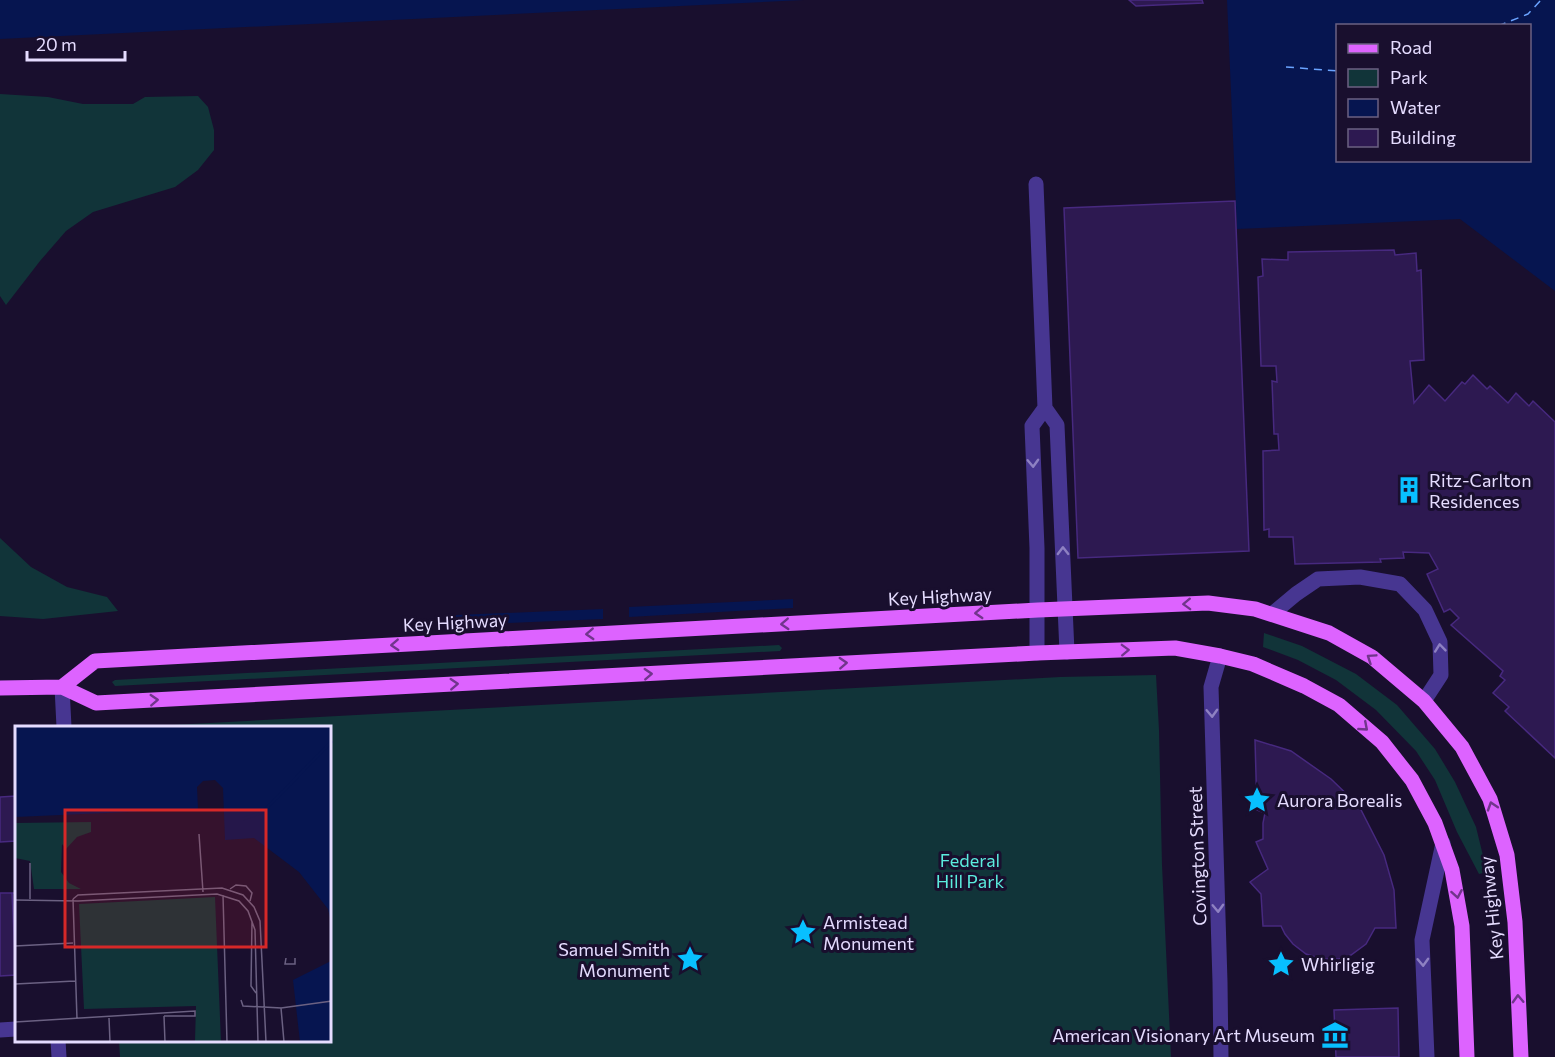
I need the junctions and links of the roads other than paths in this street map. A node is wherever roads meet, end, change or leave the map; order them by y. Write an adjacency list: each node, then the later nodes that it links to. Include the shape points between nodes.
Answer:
1 (1036, 184): 2 (street)
2 (1045, 408): 3 (street, one-way to 2, via 1057,425); 4 (street, one-way to 4, via 1032,426)
3 (1065, 609): 4 (main road, Key Highway); 5 (main road, Key Highway, one-way to 3, via 1208,603); 6 (street)
4 (1038, 610): 7 (street); 9 (main road, Key Highway, one-way to 9, via 95,661)
5 (1272, 614): 11 (main road, Key Highway, one-way to 5, via 1372,657 1329,633); 11 (street, one-way to 5, via 1441,675 1440,642 1425,610 1400,584 1360,577 1318,579)
6 (1067, 652): 7 (main road, Key Highway); 8 (main road, Key Highway, one-way to 8, via 1175,648)
7 (1037, 653): 9 (main road, Key Highway, one-way to 7, via 96,703)
8 (1220, 656): 13 (main road, Key Highway, one-way to 13, via 1253,664 1339,705 1382,742 1412,780); 18 (street, Covington Street, one-way to 18, via 1211,687)
9 (62, 687): 10 (main road, Key Highway); 12 (street)
10 (0, 688)
11 (1424, 701): 21 (main road, Key Highway, one-way to 11, via 1515,922 1507,855 1490,799 1462,747)
12 (64, 726)
13 (1443, 843): 19 (street, one-way to 19, via 1422,940); 20 (main road, Key Highway, one-way to 20, via 1462,926)
14 (15, 1029): 15 (street)
15 (0, 1030)
16 (58, 1042): 17 (street)
17 (59, 1057)
18 (1221, 1057)
19 (1427, 1057)
20 (1467, 1057)
21 (1521, 1057)

